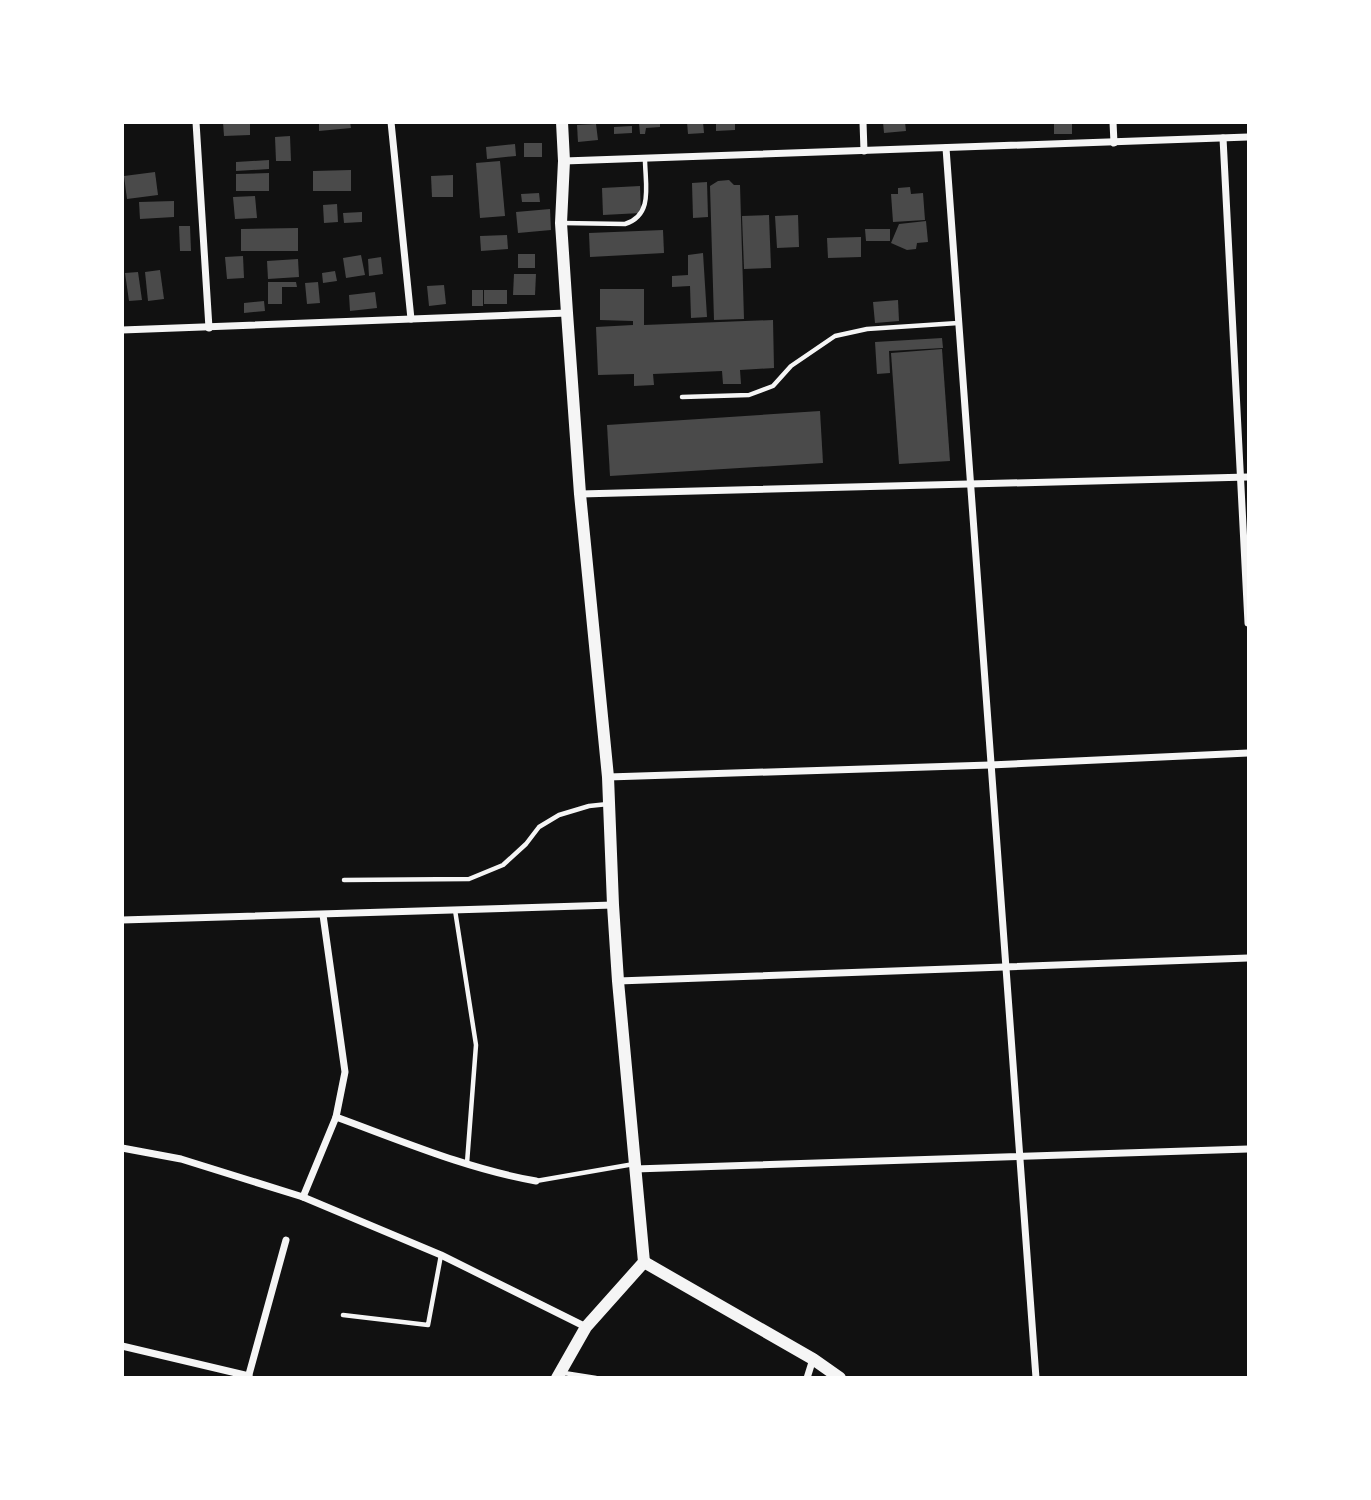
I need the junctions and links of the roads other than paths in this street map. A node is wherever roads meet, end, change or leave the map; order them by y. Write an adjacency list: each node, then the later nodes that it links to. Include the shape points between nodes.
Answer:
1 (196, 122): 17 (street)
2 (390, 122): 15 (street)
3 (562, 122): 12 (street)
4 (863, 122): 10 (street)
5 (1113, 122): 8 (street)
6 (1248, 137): 7 (street)
7 (1223, 138): 8 (street); 20 (street)
8 (1114, 142): 9 (street)
9 (946, 148): 10 (street); 16 (street)
10 (864, 151): 11 (street)
11 (645, 159): 12 (street); 13 (lane, via 645,206 640,216 625,224)
12 (565, 161): 13 (street)
13 (561, 223): 14 (street)
14 (567, 313): 15 (street); 22 (street)
15 (411, 319): 17 (street)
16 (959, 323): 19 (lane, via 867,329 835,336 791,366 773,386 749,395); 21 (street)
17 (209, 328): 18 (street)
18 (122, 330)
19 (681, 397)
20 (1244, 477): 21 (street); 23 (street)
21 (970, 485): 22 (street); 25 (street)
22 (580, 494): 26 (street)
23 (1248, 622)
24 (1248, 753): 25 (street)
25 (990, 765): 26 (street); 34 (street)
26 (608, 777): 27 (street)
27 (609, 804): 28 (lane, via 559,815 539,827 503,865 469,879); 29 (street)
28 (344, 880)
29 (612, 905): 30 (street); 35 (street)
30 (455, 910): 31 (street); 40 (lane, via 477,1045)
31 (323, 915): 32 (street); 36 (street, via 345,1072)
32 (122, 920)
33 (1248, 958): 34 (street)
34 (1006, 966): 35 (street); 39 (street)
35 (618, 981): 41 (street)
36 (336, 1117): 40 (street); 43 (street)
37 (122, 1148): 43 (street, via 181,1159)
38 (1248, 1149): 39 (street)
39 (1020, 1157): 41 (street); 56 (street)
40 (466, 1164): 42 (street)
41 (635, 1167): 42 (lane); 46 (street)
42 (536, 1181)
43 (303, 1197): 45 (street)
44 (286, 1240): 52 (street)
45 (440, 1255): 47 (lane, via 428,1325); 48 (street)
46 (644, 1262): 48 (street); 50 (street)
47 (343, 1315)
48 (586, 1327): 51 (street)
49 (122, 1346): 52 (street)
50 (813, 1359): 54 (street); 55 (street)
51 (558, 1375): 53 (lane)
52 (249, 1377)
53 (596, 1377)
54 (807, 1377)
55 (839, 1377)
56 (1036, 1377)

